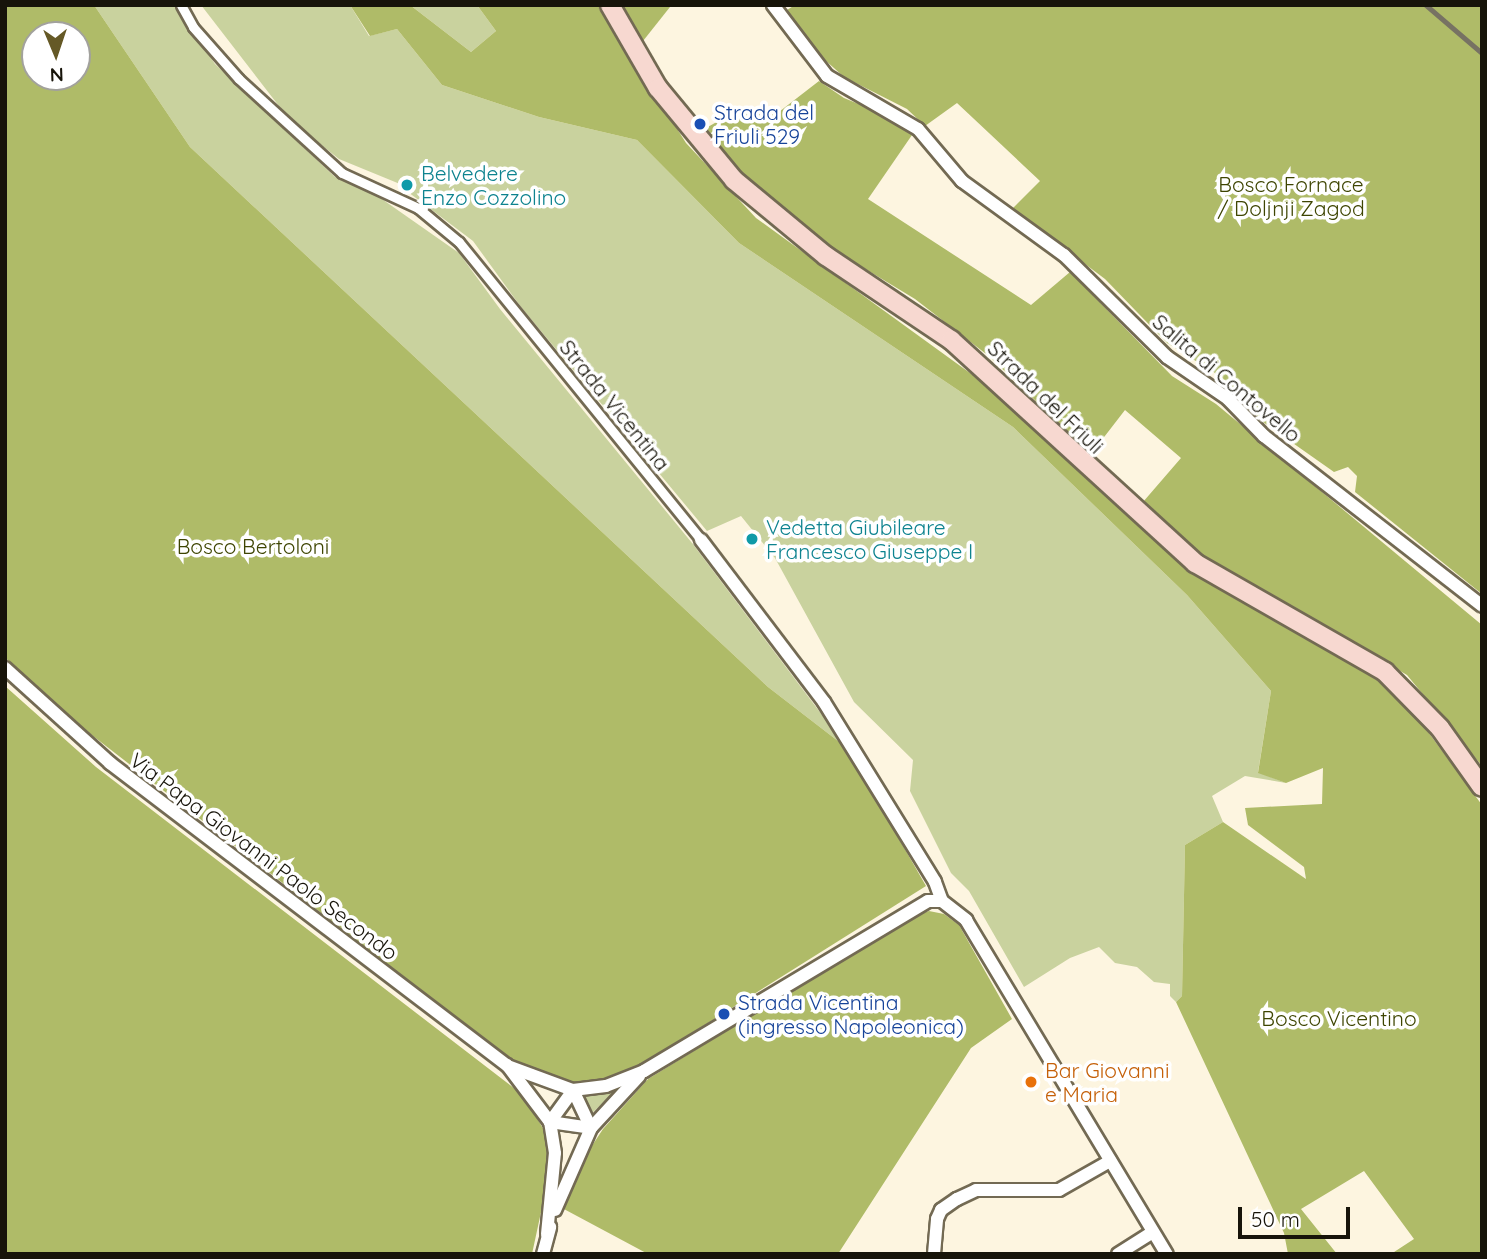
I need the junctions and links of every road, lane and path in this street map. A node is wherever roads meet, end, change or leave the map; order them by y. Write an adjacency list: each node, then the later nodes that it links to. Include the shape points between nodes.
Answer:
1 (181, 5): 4 (street, Strada Vicentina, via 239,79 342,173 418,208 459,242)
2 (611, 5): 7 (main road, Strada del Friuli, via 658,88 734,180 826,256 951,340 1195,564 1385,672 1440,728)
3 (773, 5): 5 (street, Salita di Contovello, via 827,76 918,129 962,181 1064,255 1167,357 1228,399 1264,436)
4 (701, 540): 8 (street, Strada Vicentina, via 824,702 935,882)
5 (1482, 606)
6 (5, 668): 9 (street, Via Papa Giovanni Paolo Secondo, via 110,763)
7 (1482, 787)
8 (942, 901): 10 (street, via 914,905); 14 (street, via 965,920)
9 (507, 1065): 11 (street, Via Papa Giovanni Paolo Secondo); 12 (street, Via Papa Giovanni Paolo Secondo)
10 (644, 1072): 11 (street, via 606,1086); 13 (street)
11 (573, 1090): 12 (street); 13 (street)
12 (550, 1122): 13 (street); 16 (street, via 555,1153)
13 (591, 1128): 16 (street, via 565,1178)
14 (1110, 1161): 15 (street); 18 (street, via 1059,1190 976,1190 957,1199 941,1210 937,1219)
15 (1153, 1232): 19 (street); 20 (street)
16 (547, 1234): 17 (street)
17 (542, 1254)
18 (934, 1254)
19 (1118, 1254)
20 (1167, 1254)

